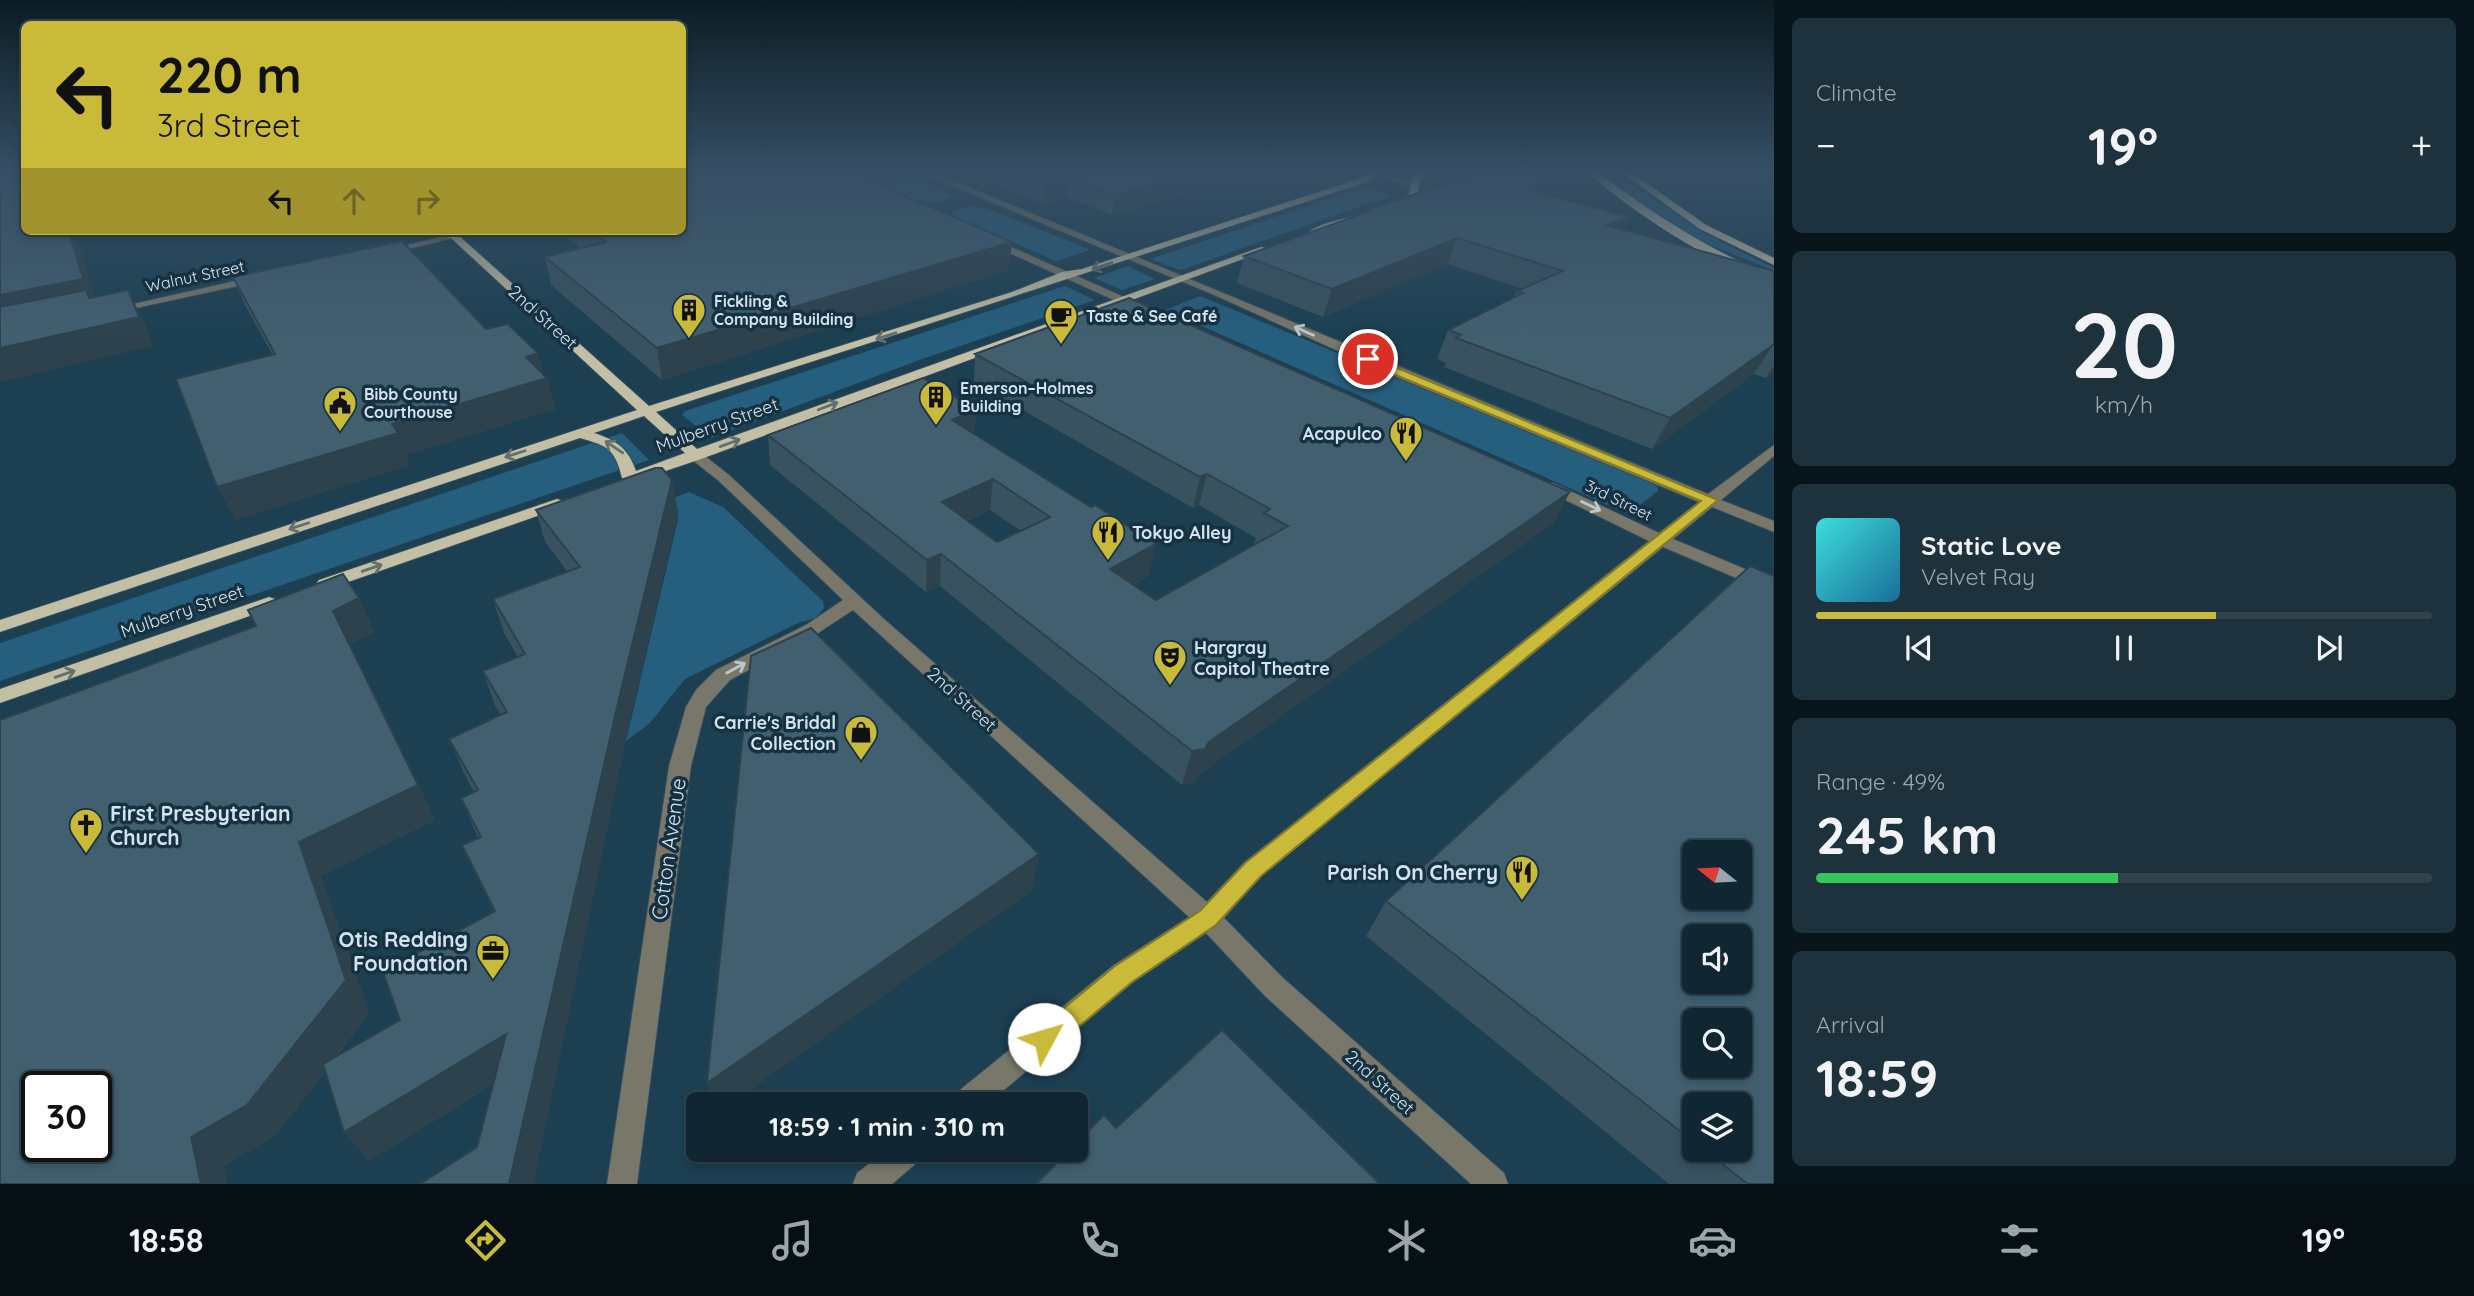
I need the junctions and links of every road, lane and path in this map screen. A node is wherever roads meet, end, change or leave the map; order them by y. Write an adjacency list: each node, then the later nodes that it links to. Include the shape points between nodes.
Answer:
1 (1053, 225): 13 (street, 3rd Street)
2 (1223, 225): 13 (main road, Mulberry Street)
3 (1330, 225): 10 (main road)
4 (1664, 225): 18 (main road)
5 (1701, 225): 14 (main road)
6 (973, 232): 15 (street)
7 (448, 235): 9 (main road)
8 (459, 235): 9 (street)
9 (454, 236): 12 (street); 22 (main road, 2nd Street)
10 (1303, 236)
11 (1279, 244): 17 (main road, Mulberry Street)
12 (367, 255)
13 (1128, 256): 15 (main road, Mulberry Street, one-way to 15); 17 (street, 3rd Street)
14 (1774, 262)
15 (1066, 274): 19 (street); 22 (main road, Mulberry Street, one-way to 22, via 1016,294)
16 (265, 277): 20 (street, Walnut Street)
17 (1182, 279): 19 (main road, Mulberry Street); 28 (street, 3rd Street, one-way to 17)
18 (1774, 281)
19 (1121, 300): 21 (street); 25 (main road, Mulberry Street, one-way to 19)
20 (101, 312)
21 (1149, 312)
22 (646, 411): 23 (main road, Mulberry Street); 25 (main road, 2nd Street)
23 (579, 433): 25 (main road, Mulberry Street, one-way to 23, via 624,481 624,453 610,442); 33 (main road, Mulberry Street, one-way to 33)
24 (1774, 449): 28 (street)
25 (696, 456): 32 (street, 2nd Street)
26 (1538, 481): 30 (street, 3rd Street, one-way to 30)
27 (578, 497): 34 (main road, Mulberry Street, one-way to 27)
28 (1711, 500): 29 (street, 3rd Street); 30 (street)
29 (1774, 527)
30 (1661, 540): 31 (street, 3rd Street); 35 (street, via 1253,869)
31 (1774, 588)
32 (854, 601): 35 (street, 2nd Street); 38 (street, Cotton Avenue, one-way to 32, via 680,766 692,718 703,695 723,675 812,629)
33 (0, 626)
34 (0, 696)
35 (1208, 918): 36 (street, via 1124,974); 40 (street, 2nd Street, via 1274,987)
36 (980, 1092)
37 (895, 1162): 39 (street)
38 (622, 1184)
39 (868, 1184)
40 (1493, 1184)

